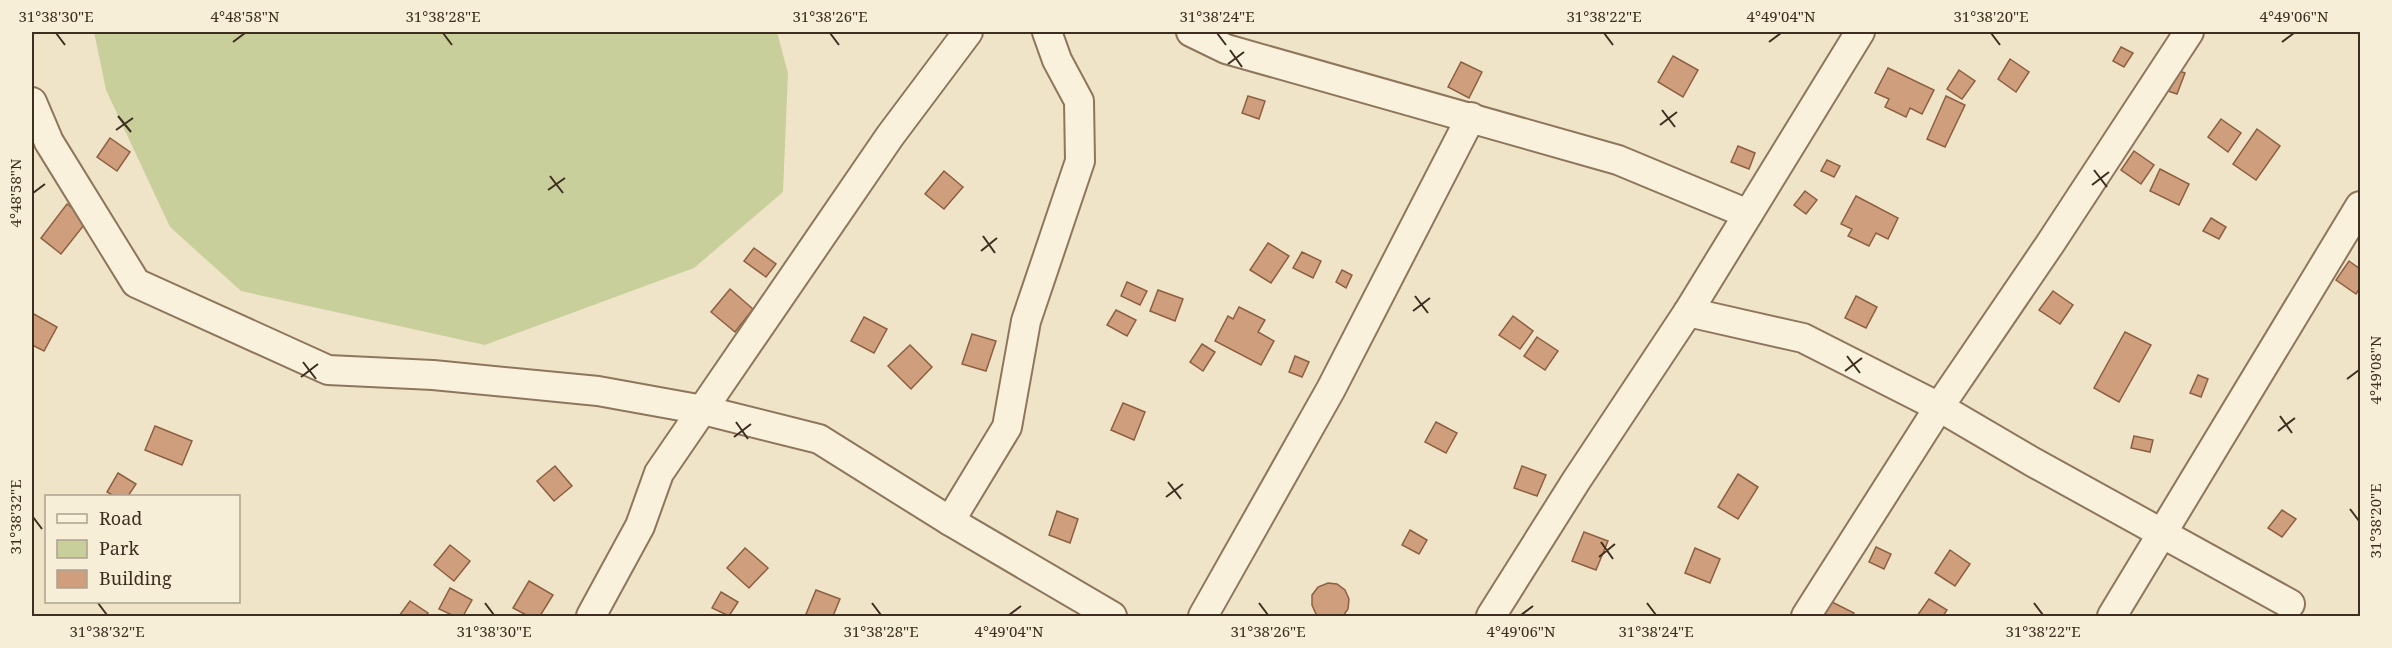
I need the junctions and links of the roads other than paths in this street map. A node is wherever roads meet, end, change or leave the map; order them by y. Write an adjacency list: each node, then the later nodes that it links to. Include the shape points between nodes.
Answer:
1 (968, 32): 13 (street, via 890,136)
2 (1047, 32): 14 (street, via 1079,100 1080,161 1026,321 1007,427)
3 (1191, 32): 6 (street)
4 (1860, 32): 10 (street)
5 (2189, 32): 12 (street)
6 (1232, 40): 8 (street)
7 (32, 102): 13 (street, via 48,142 136,283 146,288 328,370 433,375 598,391)
8 (1471, 117): 10 (street, via 1618,160); 19 (street, via 1331,389)
9 (2361, 206): 15 (street)
10 (1748, 214): 11 (street)
11 (1688, 312): 12 (street, via 1803,338); 20 (street)
12 (1939, 407): 15 (street); 21 (street)
13 (703, 410): 14 (street, via 819,439); 17 (street, via 659,473 640,526)
14 (950, 521): 18 (street)
15 (2161, 532): 16 (street); 22 (street)
16 (2290, 604)
17 (591, 616)
18 (1112, 616)
19 (1203, 616)
20 (1491, 616)
21 (1806, 616)
22 (2112, 616)

